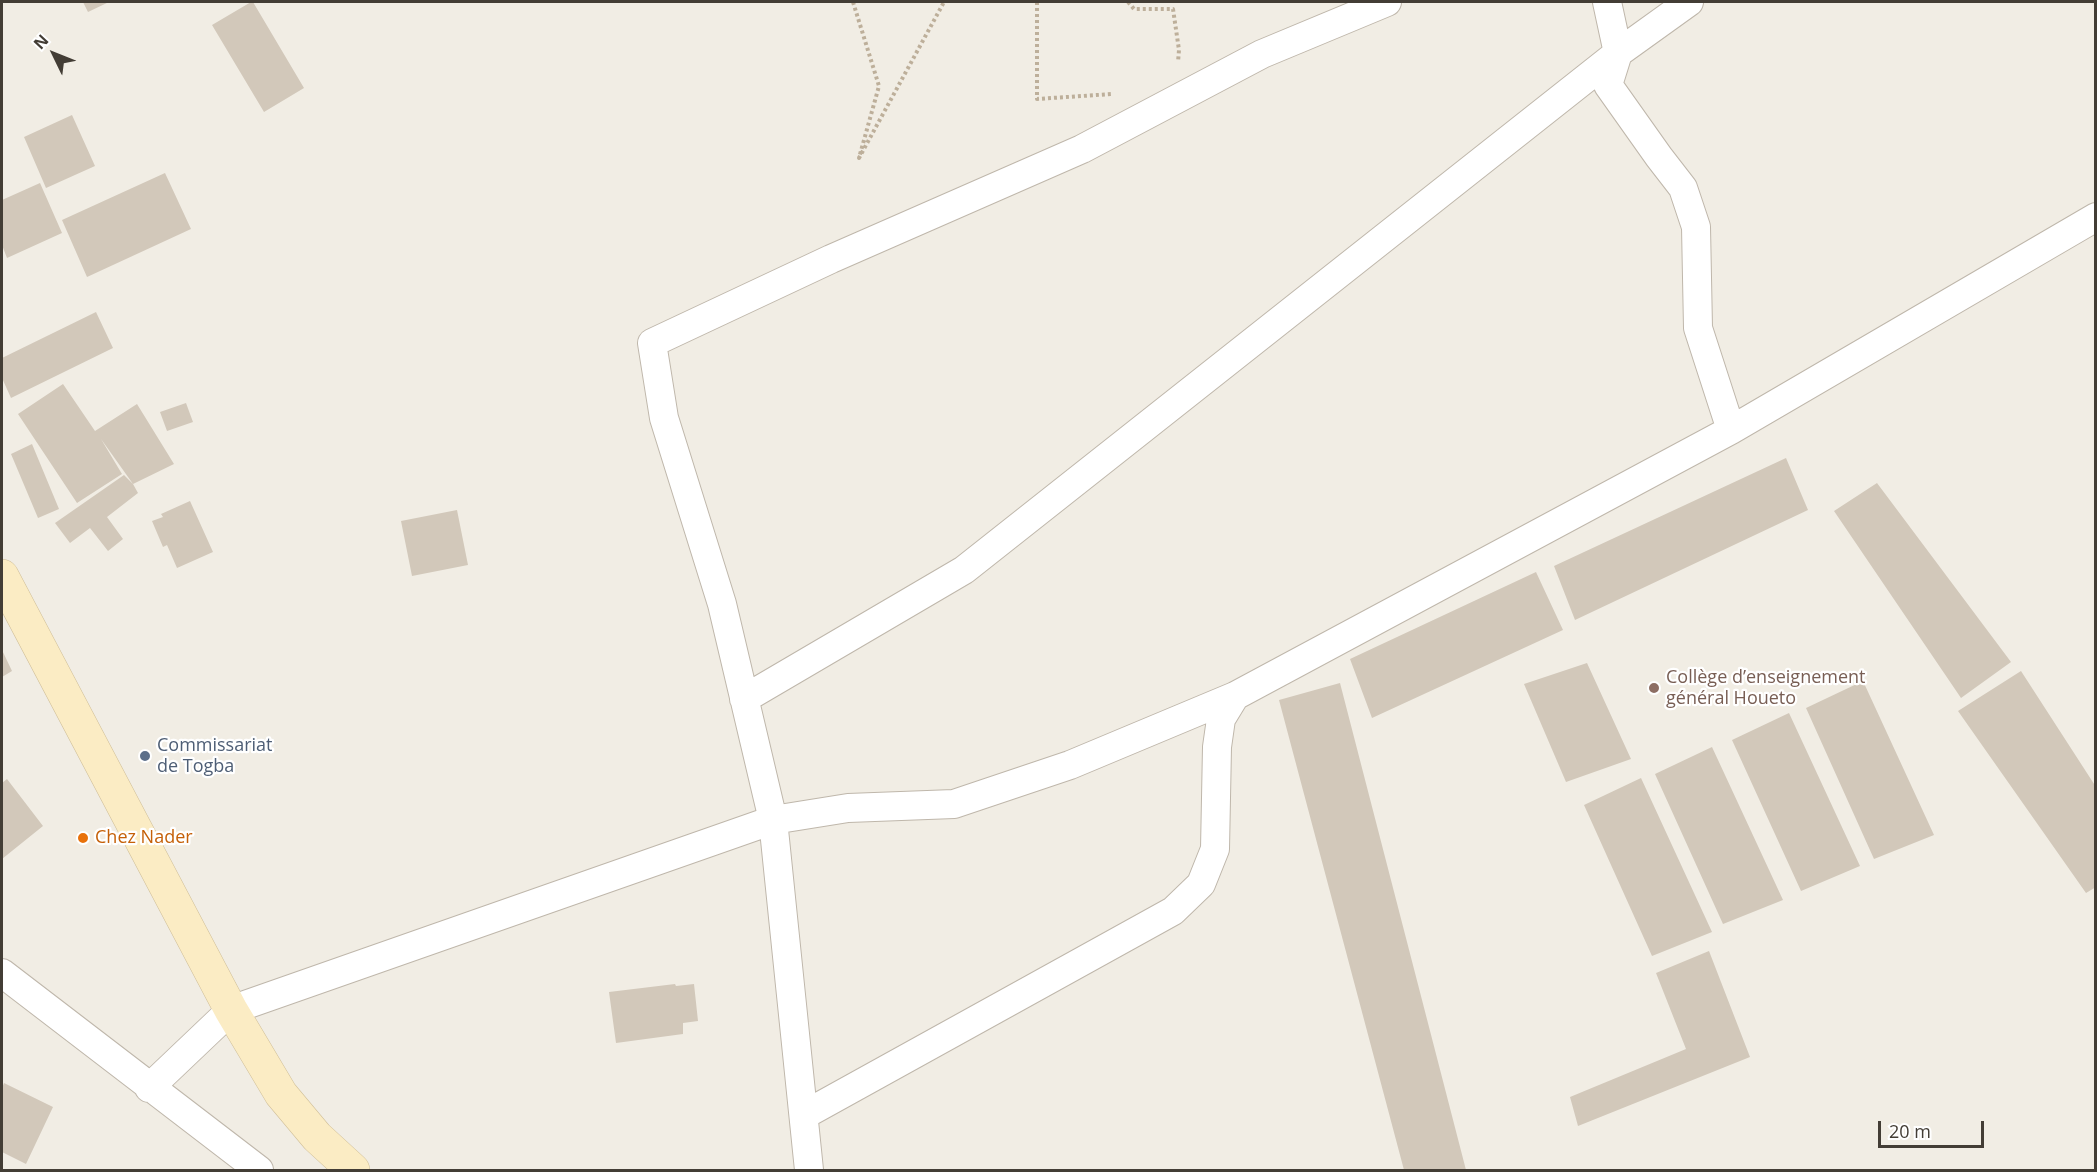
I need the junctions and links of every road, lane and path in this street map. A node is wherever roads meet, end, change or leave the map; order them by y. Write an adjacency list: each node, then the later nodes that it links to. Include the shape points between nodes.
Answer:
1 (853, 2): 2 (path, via 879,87 860,158)
2 (944, 2)
3 (1037, 2): 10 (path, via 1037,99)
4 (1128, 2): 9 (path, via 1134,9 1173,9 1179,50)
5 (1387, 2): 15 (street, via 1262,54 1082,149 831,258 652,343 664,418 722,604)
6 (1607, 2): 8 (street)
7 (1689, 2): 8 (street)
8 (1618, 53): 12 (street, via 1608,85 1683,188 1696,227 1698,328); 15 (street, via 964,570)
9 (1177, 69)
10 (1115, 94)
11 (2096, 217): 12 (street)
12 (1731, 430): 14 (street)
13 (2, 576): 18 (street)
14 (1235, 696): 16 (street, via 1070,765 954,804 848,808); 20 (street, via 1221,719 1215,849 1201,884 1173,911)
15 (744, 699): 16 (street)
16 (773, 820): 18 (street); 20 (street)
17 (2, 973): 19 (street)
18 (231, 1010): 19 (street); 22 (street, via 281,1094 317,1137)
19 (148, 1088): 21 (street)
20 (804, 1115): 23 (street)
21 (259, 1170)
22 (353, 1170)
23 (809, 1170)

